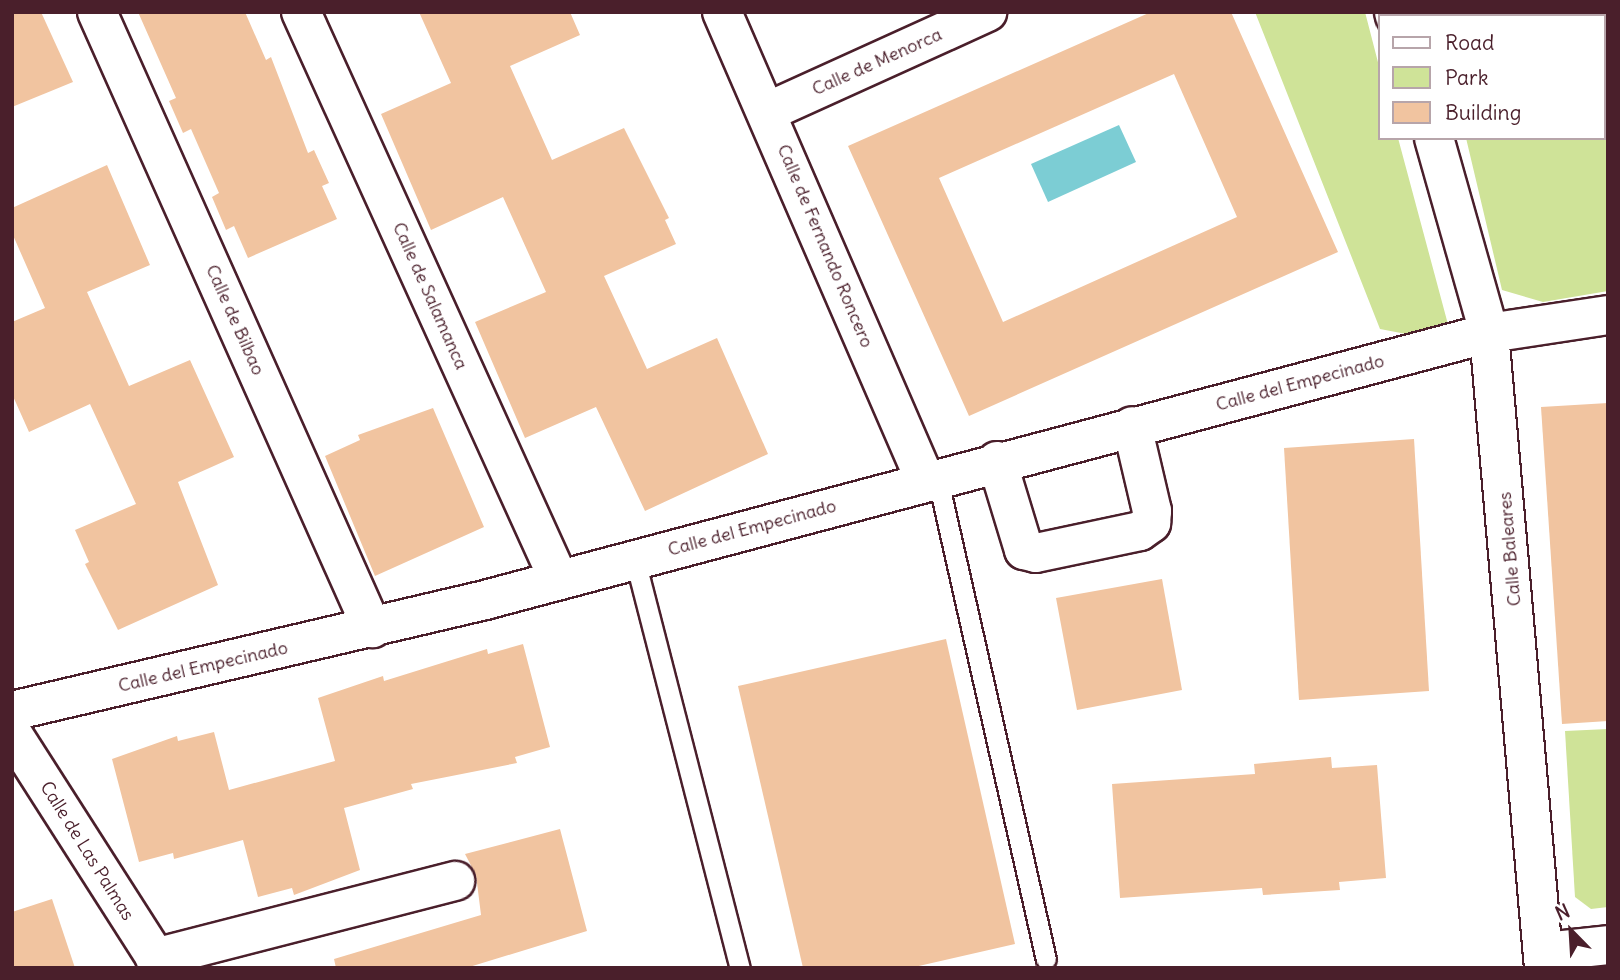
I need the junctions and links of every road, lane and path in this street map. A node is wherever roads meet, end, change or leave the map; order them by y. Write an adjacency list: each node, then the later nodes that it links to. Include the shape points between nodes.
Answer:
1 (97, 12): 14 (street, Calle de Bilbao)
2 (301, 12): 13 (street, Calle de Salamanca)
3 (722, 12): 5 (street, Calle de Fernando Roncero)
4 (987, 12): 5 (street, Calle de Menorca)
5 (767, 112): 11 (street, Calle de Fernando Roncero)
6 (1435, 140): 8 (street, Calle Baleares)
7 (1608, 315): 8 (street, Calle del Empecinado)
8 (1489, 333): 9 (street, Calle del Empecinado); 20 (street, Calle Baleares)
9 (1132, 426): 10 (street, Calle del Empecinado); 10 (street, via 1153,511 1151,523 1140,531 1036,553 1024,550)
10 (998, 461): 11 (street, Calle del Empecinado)
11 (931, 478): 12 (street, Calle del Empecinado); 19 (lane)
12 (635, 560): 13 (street, Calle del Empecinado); 22 (lane)
13 (559, 580): 14 (street, Calle del Empecinado)
14 (372, 628): 15 (street, Calle del Empecinado)
15 (12, 710)
16 (12, 733): 21 (street, Calle de Las Palmas)
17 (455, 881): 21 (street)
18 (1608, 945): 20 (street)
19 (1045, 959)
20 (1544, 960)
21 (158, 963)
22 (740, 968)

